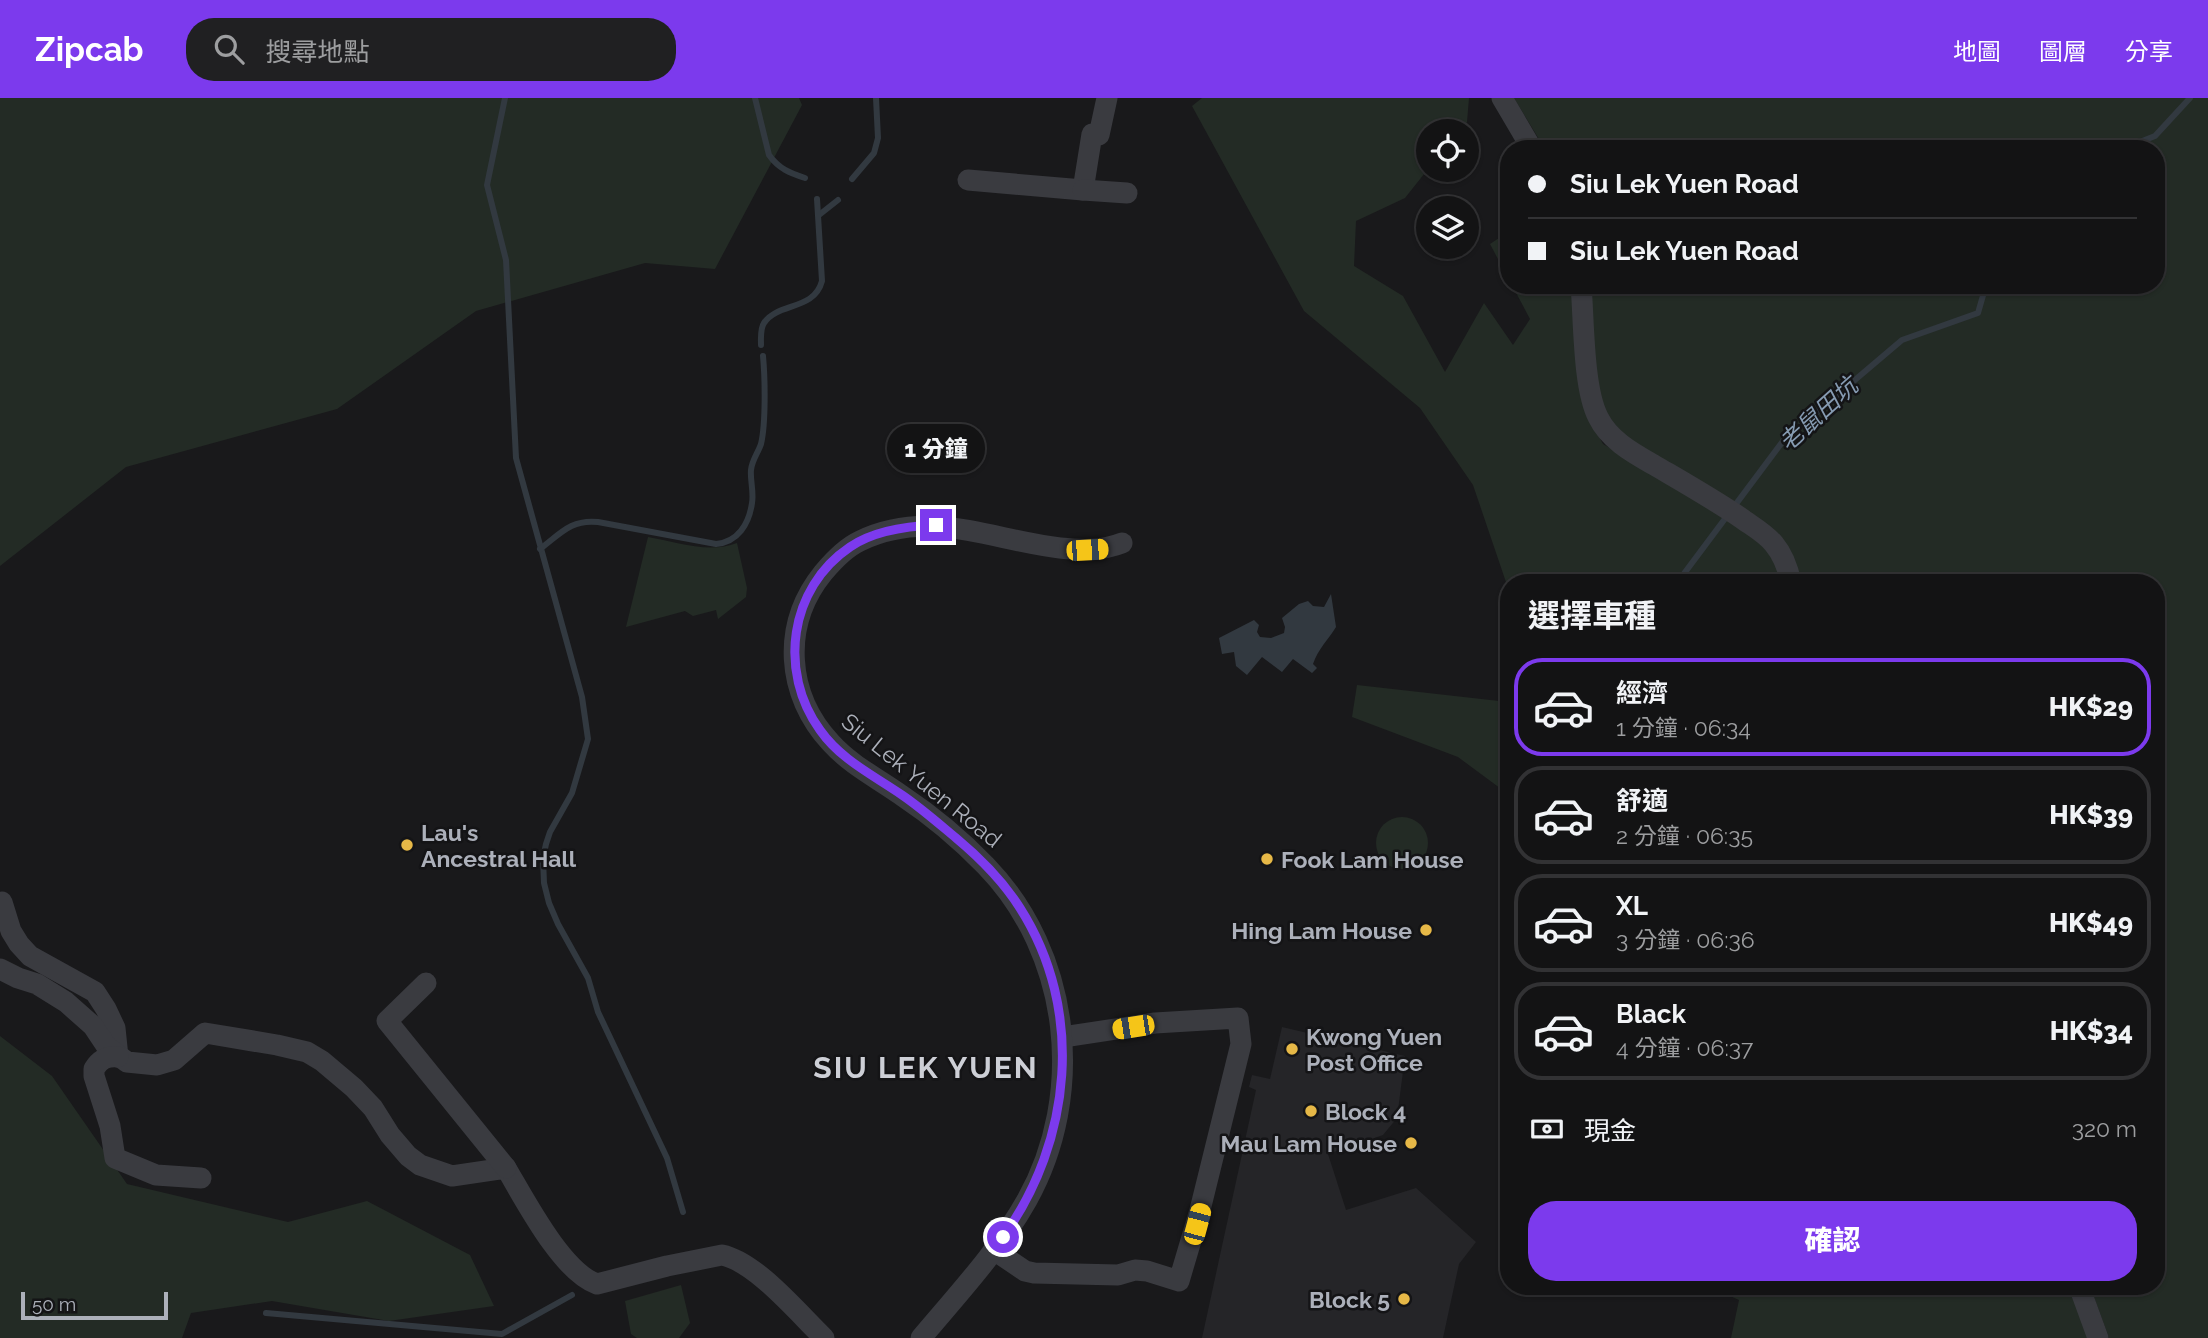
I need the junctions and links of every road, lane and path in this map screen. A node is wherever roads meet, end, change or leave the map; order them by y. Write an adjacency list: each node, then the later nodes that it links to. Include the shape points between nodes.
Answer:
1 (1107, 98): 5 (street, via 1099,135 1093,134)
2 (1502, 98): 3 (street)
3 (1527, 140)
4 (968, 180): 5 (street)
5 (1083, 190): 6 (street)
6 (1127, 193)
7 (1582, 294): 9 (street, via 1591,396 1606,431 1632,453 1762,532 1782,554)
8 (1122, 543): 13 (street, Siu Lek Yuen Road, via 1104,549 1071,549 936,525 861,540 844,551 814,586 794,635 803,699 820,731 855,765 958,839 1014,899 1045,959)
9 (1789, 574)
10 (2, 902): 14 (street, via 12,931 30,957 96,992 115,1028)
11 (0, 969): 14 (street, via 66,1002)
12 (426, 983): 15 (street, via 387,1021)
13 (1063, 1037): 17 (street, Siu Lek Yuen Road, via 1063,1074 1052,1136 1028,1198); 17 (street, via 1155,1023 1238,1018 1241,1044 1179,1281 1135,1270 1118,1275 1034,1273)
14 (118, 1057): 15 (street, via 157,1065 174,1060 205,1033 307,1052 354,1088 420,1165 452,1177); 16 (street, via 102,1060 94,1069 115,1158 156,1175)
15 (506, 1168): 19 (street, via 552,1242 588,1281 597,1284 722,1255 751,1268)
16 (201, 1178)
17 (993, 1250): 20 (street, Siu Lek Yuen Road)
18 (2082, 1295): 21 (street)
19 (824, 1338)
20 (921, 1338)
21 (2098, 1338)

